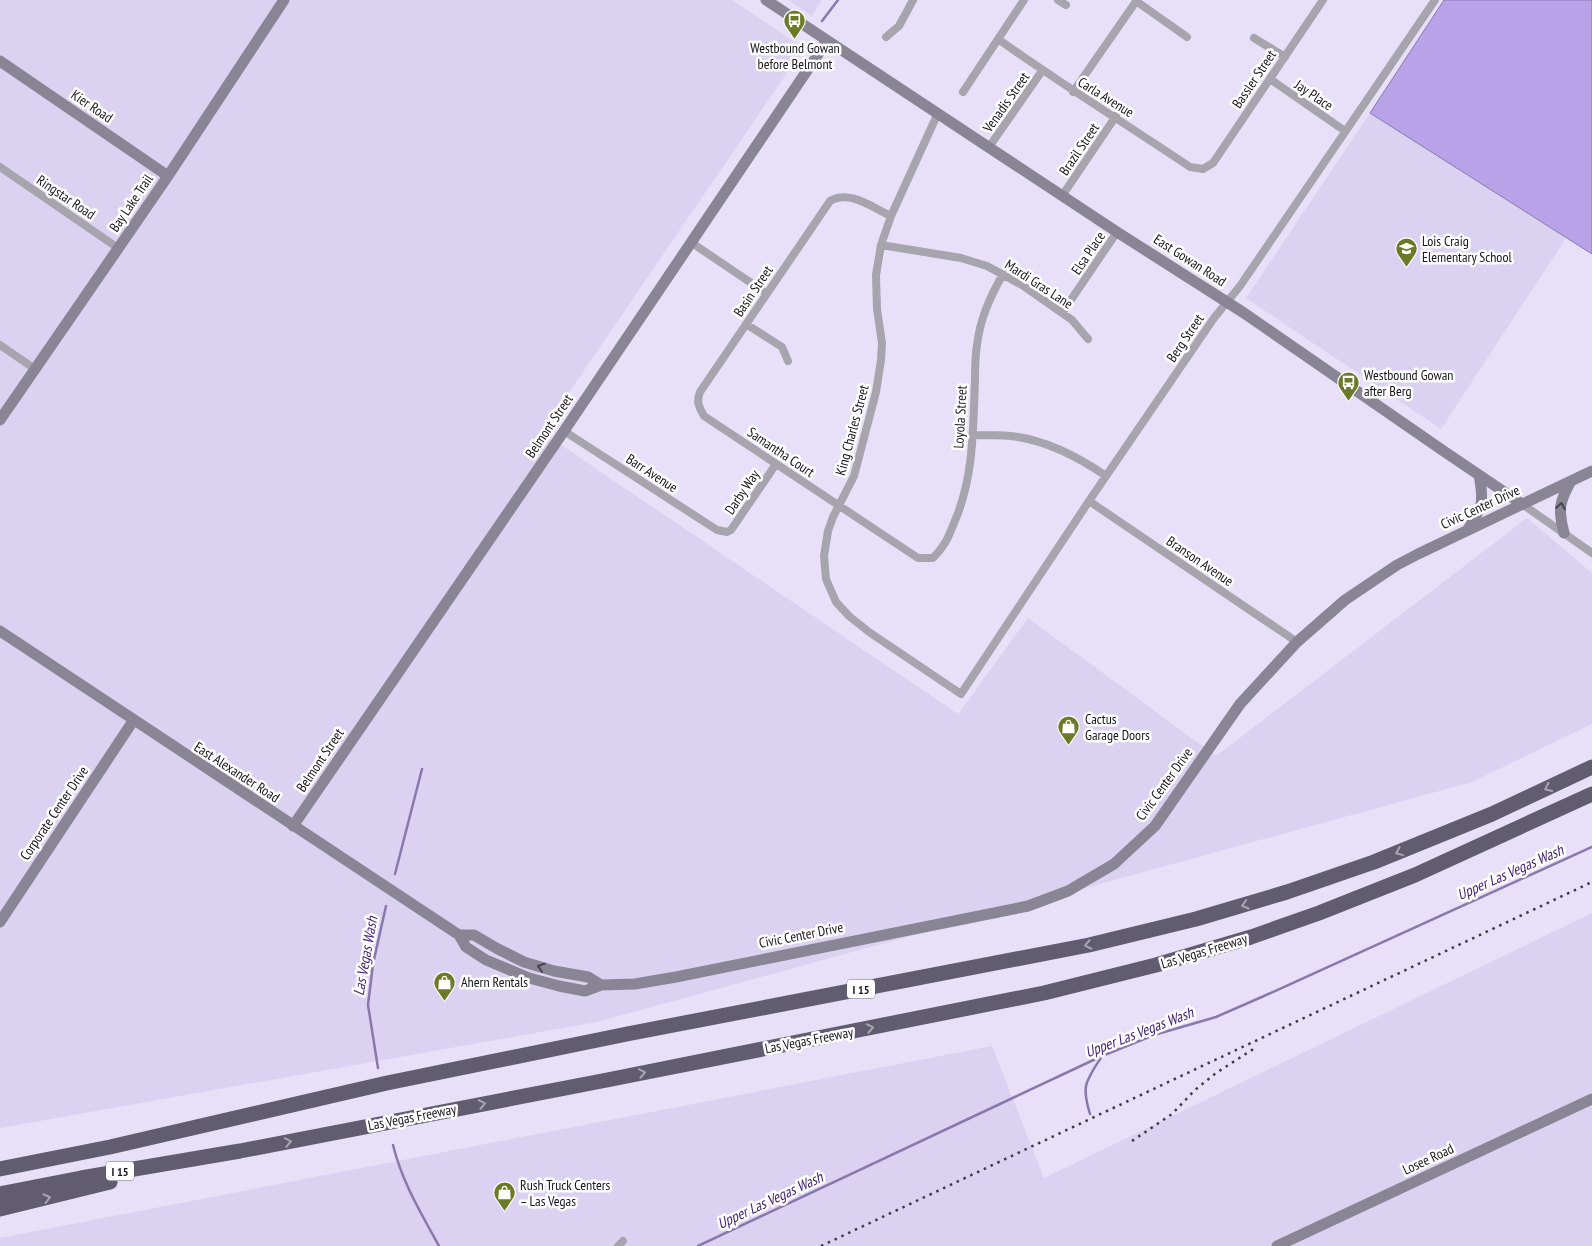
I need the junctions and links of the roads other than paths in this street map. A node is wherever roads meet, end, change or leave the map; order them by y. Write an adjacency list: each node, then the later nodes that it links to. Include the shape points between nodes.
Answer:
1 (284, 0): 27 (street, Bay Lake Trail)
2 (766, 0): 14 (street, East Gowan Road)
3 (913, 0): 11 (street, via 899,26)
4 (1024, 0): 13 (street)
5 (1058, 0): 9 (street)
6 (1322, 0): 15 (street, Bassler Street)
7 (1435, 0): 23 (street, Berg Street)
8 (1136, 1): 10 (street); 20 (street)
9 (1066, 5)
10 (1188, 36)
11 (886, 37)
12 (1254, 38): 15 (street)
13 (998, 39): 17 (street, Carla Avenue); 19 (street)
14 (827, 41): 21 (street, East Gowan Road); 31 (street, Belmont Street)
15 (1284, 57): 18 (street, Bassler Street)
16 (0, 61): 27 (street, Kier Road)
17 (1042, 71): 20 (street, Carla Avenue); 24 (street, Venadis Street)
18 (1270, 79): 23 (street, Jay Place); 26 (street, Bassler Street, via 1213,163)
19 (963, 92)
20 (1073, 92): 22 (street, Carla Avenue)
21 (938, 113): 24 (street, East Gowan Road); 29 (street, King Charles Street)
22 (1116, 116): 26 (street, Carla Avenue, via 1190,167); 28 (street, Brazil Street)
23 (1345, 131): 36 (street, Berg Street)
24 (989, 147): 28 (street, East Gowan Road)
25 (0, 167): 33 (street, Ringstar Road)
26 (1203, 169)
27 (168, 176): 33 (street, Bay Lake Trail)
28 (1062, 196): 30 (street, East Gowan Road)
29 (891, 216): 32 (street, King Charles Street); 35 (street, Basin Street, via 850,197 837,197 830,201)
30 (1117, 232): 36 (street, East Gowan Road); 37 (street, Elsa Place)
31 (692, 243): 35 (street); 45 (street, Belmont Street)
32 (882, 245): 34 (street, Mardi Gras Lane, via 961,258); 54 (street, King Charles Street, via 876,275 882,343 878,376 854,476)
33 (118, 248): 42 (street, Bay Lake Trail)
34 (1003, 274): 37 (street, Mardi Gras Lane); 46 (street, Loyola Street, via 990,297 976,346)
35 (766, 293): 38 (street, Basin Street)
36 (1227, 302): 49 (street, East Gowan Road); 50 (street, Berg Street)
37 (1062, 313): 39 (street, Mardi Gras Lane)
38 (746, 324): 41 (street, via 782,348); 43 (street, Basin Street, via 700,392)
39 (1088, 339)
40 (0, 345): 42 (street)
41 (788, 361)
42 (35, 369): 44 (street, Bay Lake Trail)
43 (698, 405): 47 (street, Samantha Court, via 704,416)
44 (0, 420)
45 (564, 431): 56 (street, Barr Avenue, via 717,530); 66 (street, Belmont Street)
46 (972, 434): 50 (street, via 1012,436 1050,445); 59 (street, Loyola Street, via 962,504 944,548)
47 (776, 464): 54 (street, Samantha Court); 56 (street, Darby Way)
48 (1592, 472): 51 (street, Civic Center Drive)
49 (1479, 475): 53 (street, East Gowan Road); 55 (street, via 1481,510)
50 (1106, 476): 52 (street, Berg Street)
51 (1571, 481): 53 (street, Civic Center Drive); 57 (street, one-way to 51, via 1560,509)
52 (1089, 501): 61 (street, Branson Avenue); 62 (street, Berg Street)
53 (1522, 504): 55 (street, Civic Center Drive); 57 (street, East Gowan Road)
54 (840, 506): 59 (street, Samantha Court, via 918,558); 62 (street, King Charles Street, via 828,531 824,556 826,579 836,602 869,632)
55 (1468, 529): 61 (street, Civic Center Drive, via 1397,565 1345,600)
56 (728, 532)
57 (1564, 533): 58 (street, East Gowan Road)
58 (1592, 553)
59 (933, 558)
60 (0, 632): 63 (street, East Alexander Road)
61 (1297, 642): 68 (street, Civic Center Drive, via 1240,704 1155,826 1114,864 1068,891 1028,906 676,977 635,984)
62 (961, 694)
63 (133, 721): 66 (street, East Alexander Road); 67 (street, Corporate Center Drive)
64 (1592, 767): 71 (highway, I 15, one-way to 71, via 1492,814 1374,862 1196,919 1090,945 387,1083)
65 (1592, 794): 70 (highway, Las Vegas Freeway / I 15, one-way to 65, via 1044,993 1156,965 1285,925 1416,875)
66 (293, 826): 68 (street, East Alexander Road, via 459,935 474,935 524,962 588,977)
67 (0, 922)
68 (601, 985)
69 (1592, 1099): 74 (street, Losee Road)
70 (240, 1151): 72 (highway, Las Vegas Freeway / I 15); 73 (highway, one-way to 70)
71 (0, 1169)
72 (0, 1194)
73 (0, 1209)
74 (1277, 1246)

